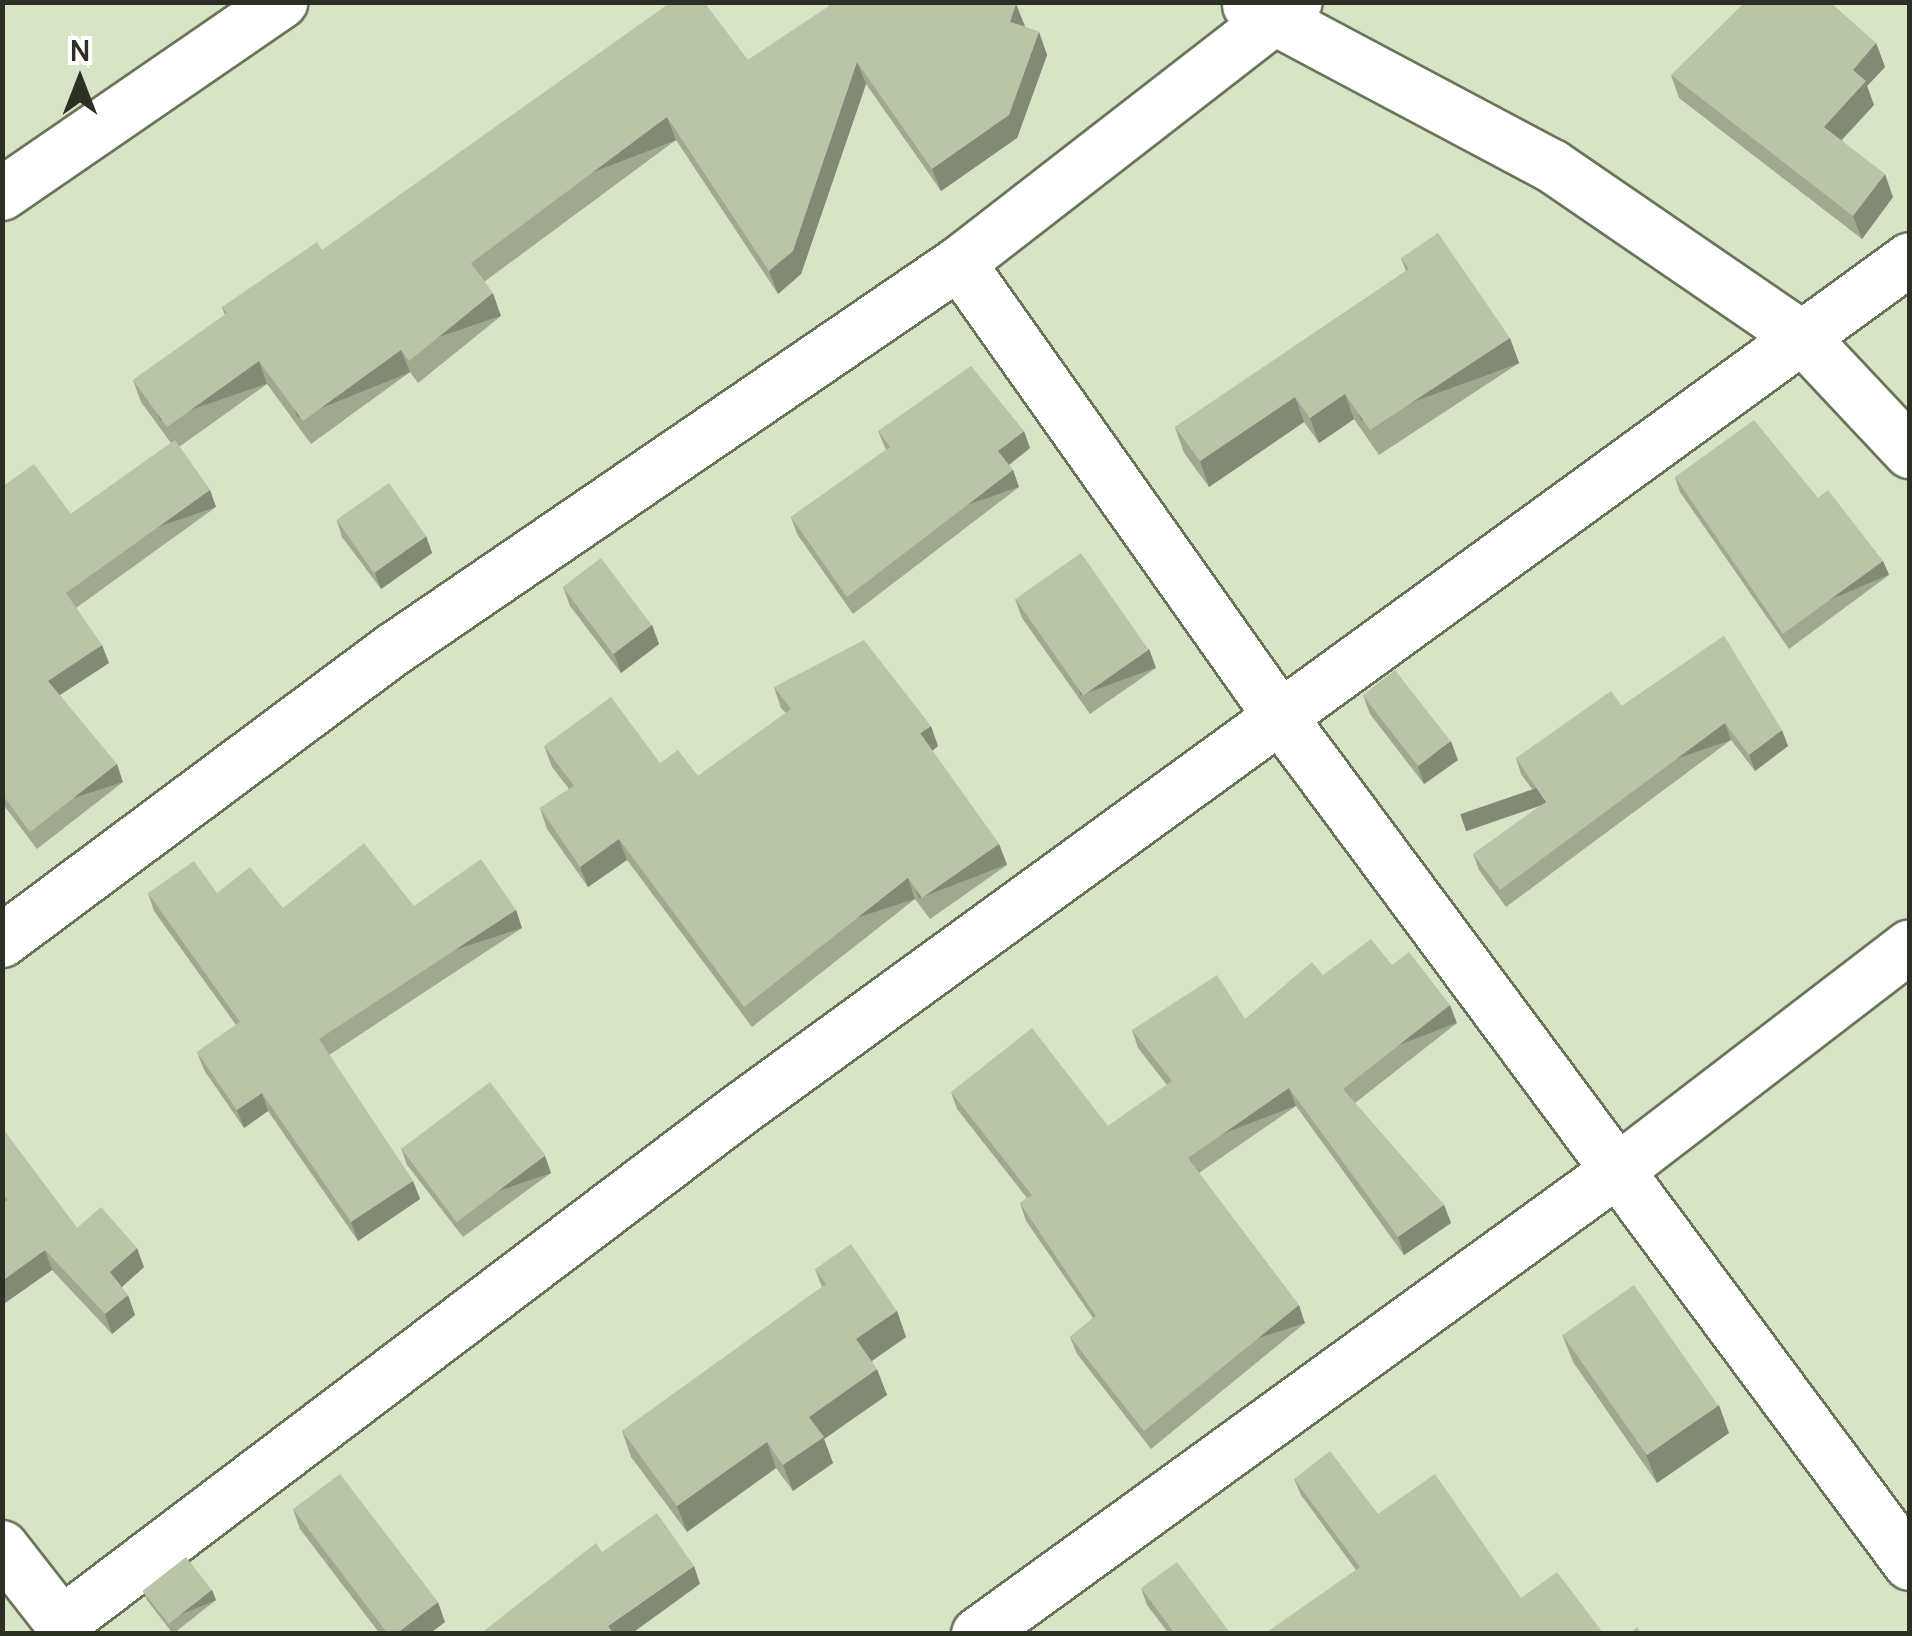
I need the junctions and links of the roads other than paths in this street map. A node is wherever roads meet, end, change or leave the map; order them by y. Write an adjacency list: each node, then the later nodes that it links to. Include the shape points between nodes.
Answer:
1 (281, 2): 3 (street)
2 (1272, 7): 5 (street); 6 (street, via 1552,166)
3 (2, 194)
4 (1910, 259): 6 (street)
5 (959, 263): 8 (street); 9 (street, via 394,649)
6 (1802, 337): 7 (street); 8 (street)
7 (1910, 452)
8 (1284, 722): 11 (street); 14 (street, via 741,1109)
9 (2, 942)
10 (1910, 946): 11 (street)
11 (1617, 1171): 13 (street); 15 (street)
12 (2, 1547): 14 (street)
13 (1910, 1564)
14 (66, 1628)
15 (978, 1634)

